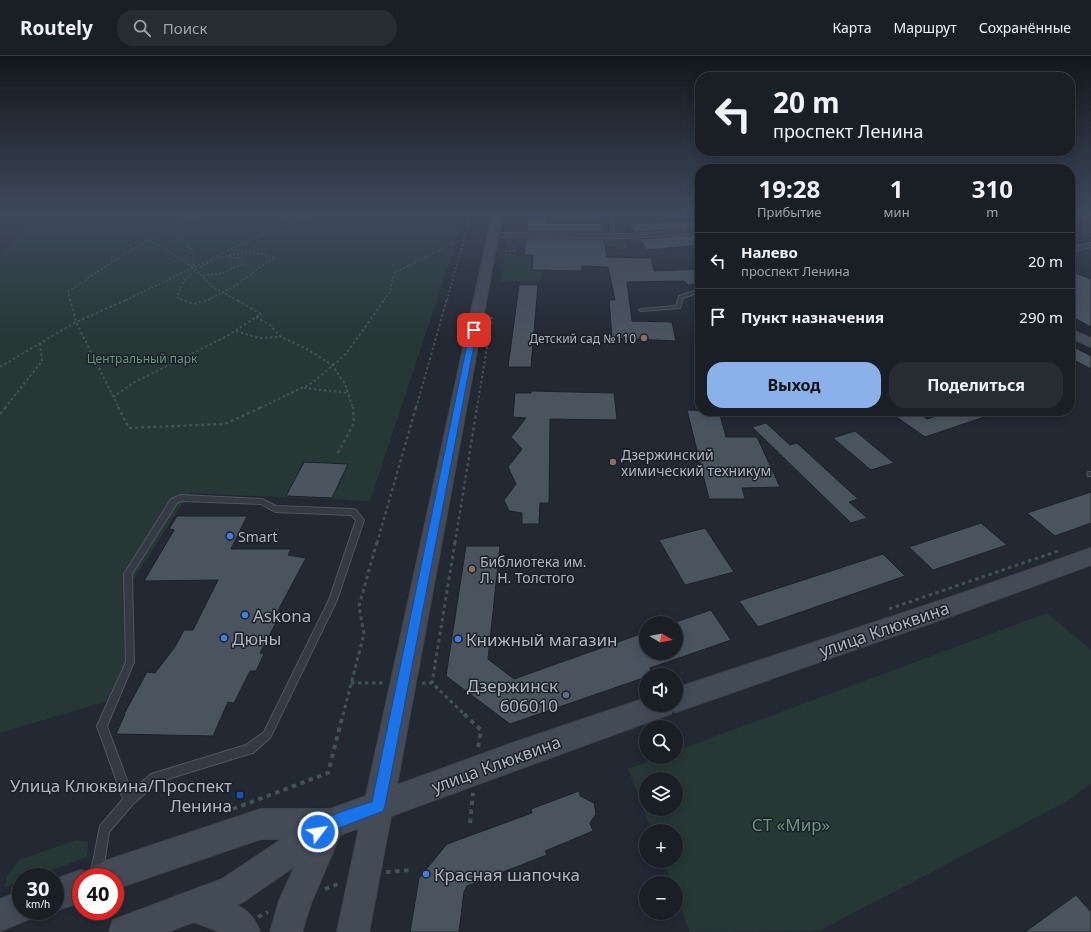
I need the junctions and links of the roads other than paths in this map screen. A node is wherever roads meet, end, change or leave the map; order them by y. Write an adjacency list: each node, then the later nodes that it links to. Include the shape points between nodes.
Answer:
1 (489, 256): 10 (main road)
2 (695, 292): 3 (lane, via 681,297 678,306)
3 (641, 310)
4 (1075, 335): 5 (main road)
5 (1091, 343)
6 (1091, 556): 7 (main road, улица Клюквина)
7 (683, 698)
8 (642, 712): 10 (main road, улица Клюквина)
9 (129, 800): 9 (lane, via 155,778 249,748 267,735 333,600 360,520 353,512 275,509 262,502 180,498 174,501 128,574 130,662 102,726); 12 (lane, via 104,830)
10 (378, 806): 11 (main road, улица Клюквина); 20 (main road)
11 (330, 824): 13 (main road, улица Клюквина, via 261,824); 14 (main road, улица Клюквина, via 232,891); 19 (main road, via 295,901)
12 (98, 868)
13 (124, 871)
14 (195, 906): 17 (main road, улица Клюквина); 18 (main road, via 222,915)
15 (12, 910): 16 (main road)
16 (0, 915)
17 (125, 932)
18 (244, 932)
19 (286, 932)
20 (353, 932)

